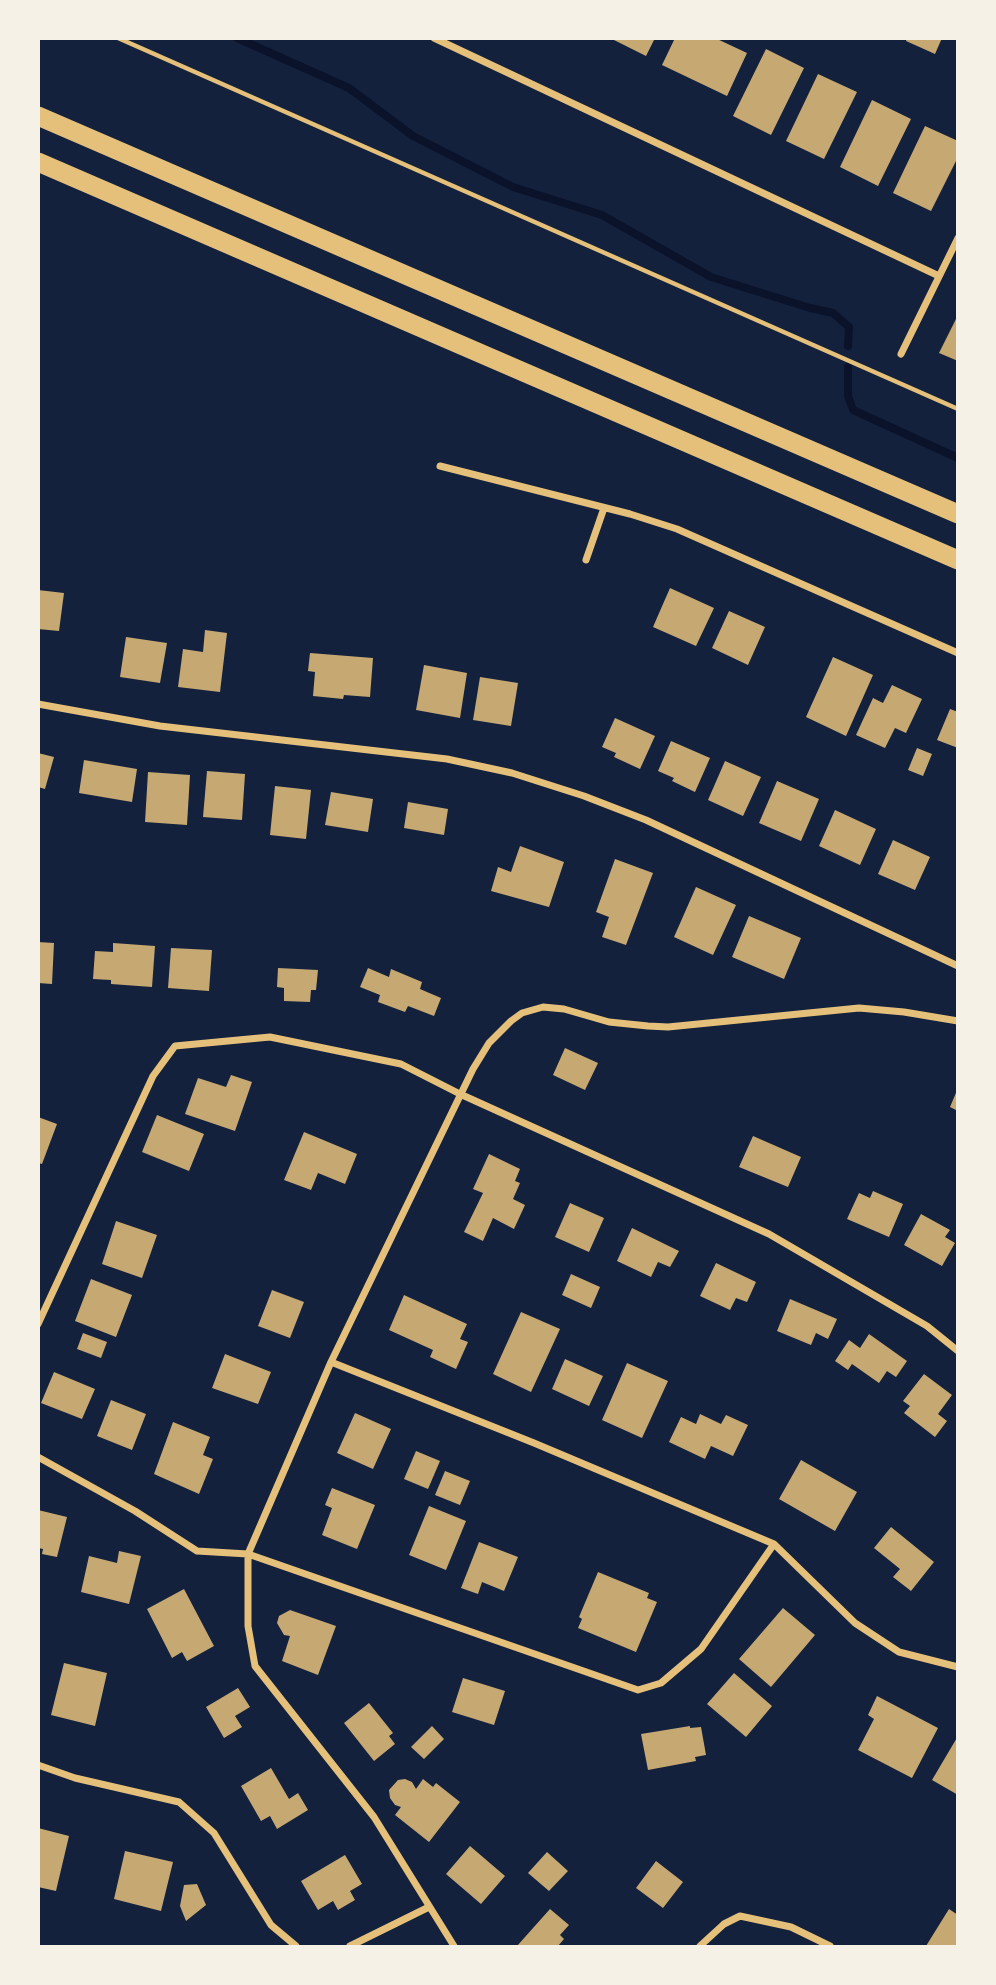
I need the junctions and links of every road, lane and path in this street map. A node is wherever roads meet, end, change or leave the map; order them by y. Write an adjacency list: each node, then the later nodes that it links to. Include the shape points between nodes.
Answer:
1 (118, 38): 8 (path)
2 (434, 38): 6 (street)
3 (38, 116): 11 (highway)
4 (38, 162): 13 (highway)
5 (957, 238): 6 (street)
6 (939, 276): 7 (street)
7 (901, 354)
8 (957, 409)
9 (440, 466): 10 (street)
10 (604, 508): 12 (street); 14 (street, via 699,537)
11 (957, 514)
12 (586, 560)
13 (957, 560)
14 (957, 653)
15 (38, 704): 16 (street, via 182,729 447,759 512,773 646,820)
16 (957, 966)
17 (957, 1021): 18 (street, via 859,1007 668,1027 609,1022 543,1006 522,1013 500,1031)
18 (460, 1094): 19 (street, via 401,1064 270,1037 174,1046 153,1076); 20 (street, via 769,1234 927,1326); 21 (street)
19 (38, 1325)
20 (957, 1351)
21 (331, 1363): 23 (street); 24 (street)
22 (38, 1457): 24 (street, via 197,1551)
23 (774, 1544): 24 (street, via 701,1649 662,1683 638,1690); 25 (street, via 855,1623 899,1652)
24 (248, 1554): 27 (street, via 248,1626 255,1666 374,1817)
25 (957, 1667)
26 (38, 1765): 28 (street, via 179,1802 214,1833 271,1925)
27 (429, 1907): 29 (street); 30 (street)
28 (296, 1947)
29 (350, 1947)
30 (454, 1947)
31 (700, 1947): 32 (street, via 740,1916 791,1927)
32 (830, 1947)

